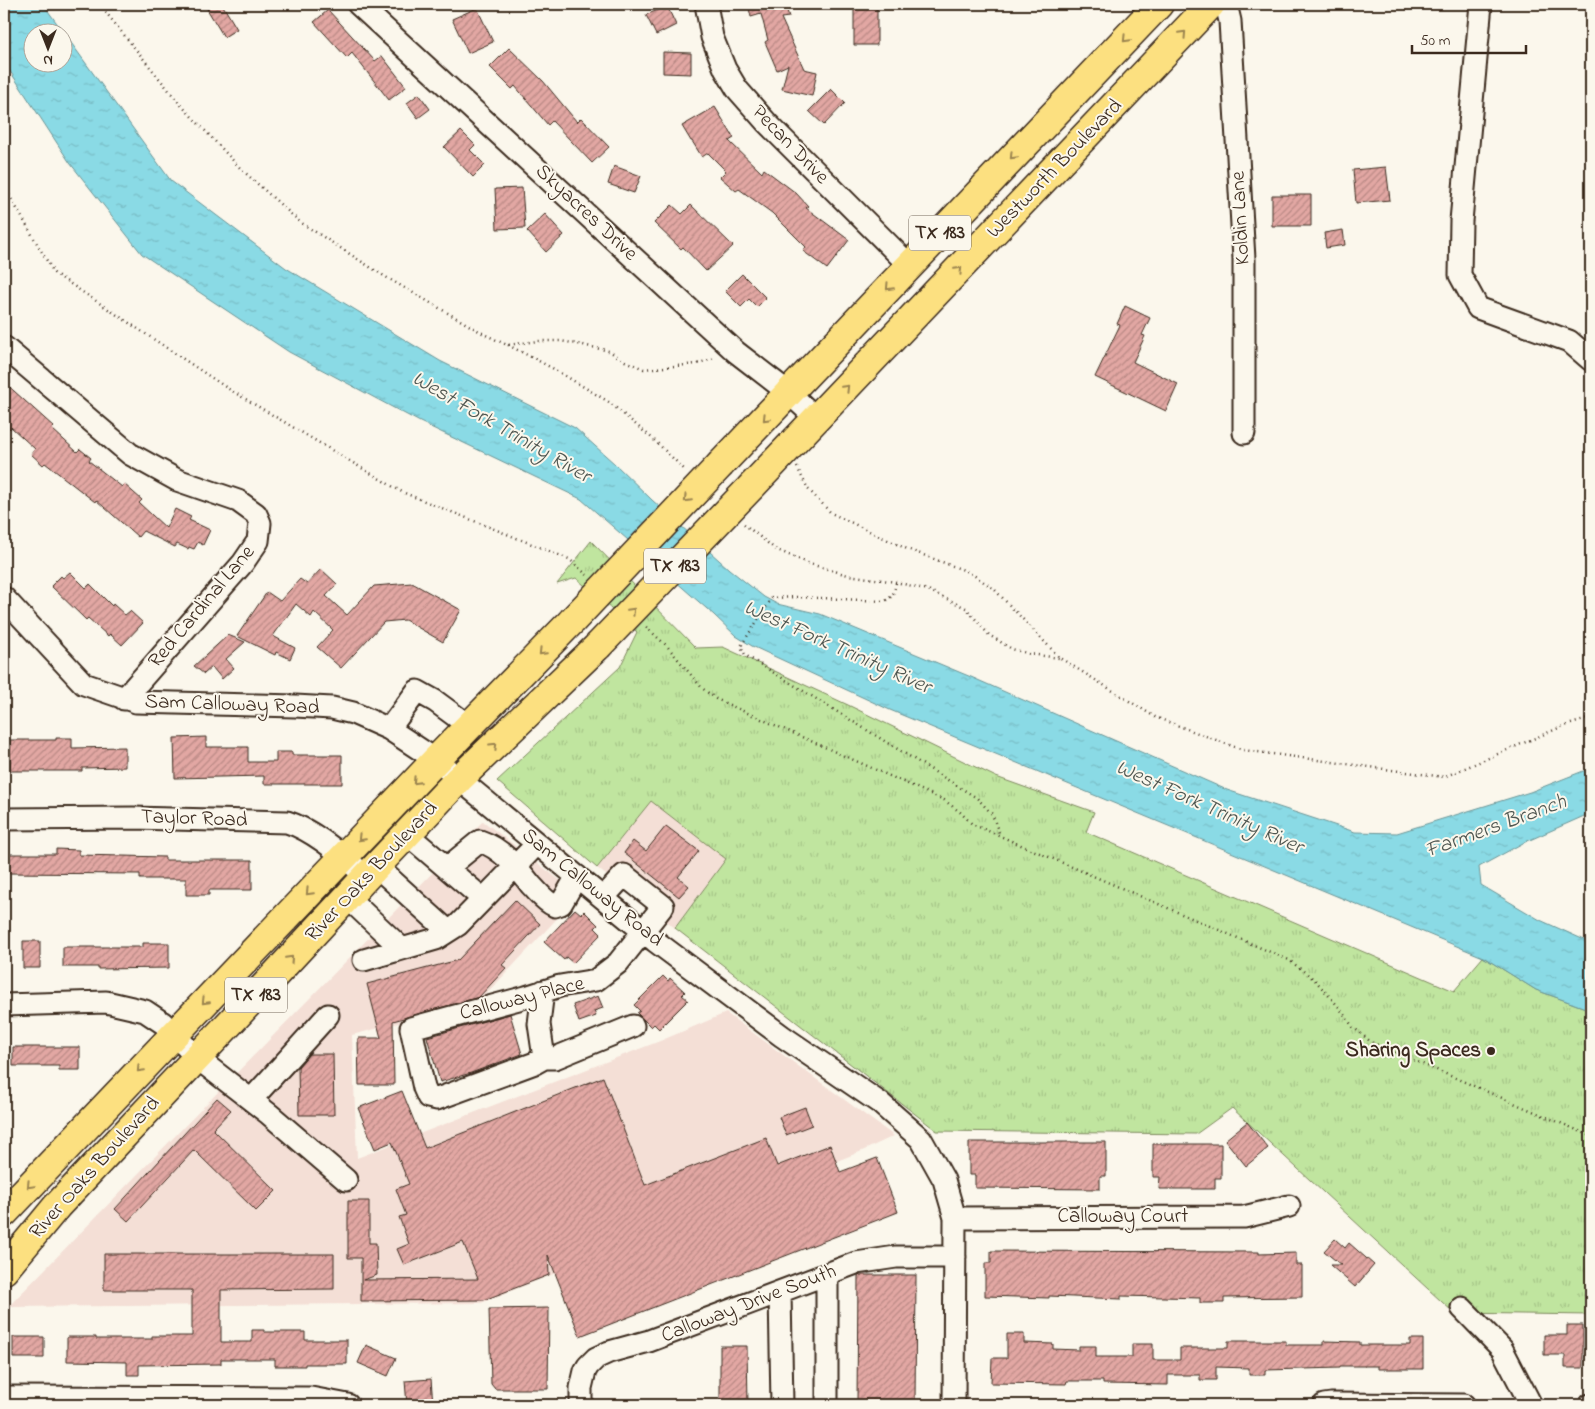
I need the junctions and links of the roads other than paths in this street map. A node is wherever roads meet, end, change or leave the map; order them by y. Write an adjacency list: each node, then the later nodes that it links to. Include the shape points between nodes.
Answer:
1 (358, 4): 10 (street, Skyacres Drive, via 736,352)
2 (706, 4): 7 (street, Pecan Drive, via 712,37 724,69 737,89)
3 (1159, 4): 7 (main road, Westworth Boulevard / TX 183, one-way to 7)
4 (1211, 4): 11 (main road, Westworth Boulevard / TX 183, one-way to 4)
5 (1226, 4): 12 (street, Koldin Lane, via 1230,21 1244,259)
6 (1481, 4): 9 (street, via 1461,220 1460,275 1478,308 1568,341)
7 (910, 265): 10 (main road, Westworth Boulevard / TX 183, one-way to 10)
8 (4, 347): 16 (street, Red Cardinal Lane, via 130,454 176,480 238,501 256,514 260,523 258,540 242,563)
9 (1591, 360)
10 (789, 393): 11 (street, Skyacres Drive); 13 (main road, Westworth Boulevard / TX 183, one-way to 13)
11 (817, 419): 14 (main road, Westworth Boulevard / TX 183)
12 (1244, 433)
13 (721, 464): 17 (main road, River Oaks Boulevard / TX 183, one-way to 17, bridge)
14 (752, 486): 20 (main road, River Oaks Boulevard / TX 183, one-way to 14, bridge, via 598,646)
15 (4, 598): 16 (street, Sam Calloway Road, via 84,684)
16 (124, 699): 18 (street, Sam Calloway Road, via 332,708 353,713)
17 (469, 726): 18 (street, via 417,691); 19 (main road, River Oaks Boulevard / TX 183)
18 (389, 729): 19 (street, Sam Calloway Road)
19 (436, 760): 20 (street, Sam Calloway Road); 24 (main road, River Oaks Boulevard / TX 183, one-way to 24)
20 (459, 779): 22 (main road, River Oaks Boulevard / TX 183); 23 (street, Sam Calloway Road)
21 (4, 819): 24 (street, Taylor Road, via 286,822 299,826)
22 (406, 834): 26 (street); 27 (main road, River Oaks Boulevard / TX 183)
23 (538, 844): 25 (street); 28 (street, Sam Calloway Road)
24 (343, 857): 27 (street, Taylor Road); 40 (main road, River Oaks Boulevard / TX 183, one-way to 40)
25 (516, 866): 26 (street, via 491,845 480,841); 28 (street, via 546,902 554,906 560,904); 31 (street)
26 (447, 868): 31 (street)
27 (371, 871): 29 (main road, River Oaks Boulevard / TX 183); 32 (street, Taylor Road)
28 (576, 876): 30 (street, Sam Calloway Road)
29 (347, 897): 34 (street); 41 (main road, River Oaks Boulevard / TX 183, one-way to 29)
30 (604, 898): 33 (street, Sam Calloway Road); 33 (street, Calloway Place, via 624,875 663,906)
31 (483, 899): 32 (street, via 458,926)
32 (448, 931): 34 (street, via 436,939)
33 (643, 931): 36 (street, Calloway Place, via 618,963 596,980); 47 (street, Sam Calloway Road, via 782,1036 880,1103 921,1139 944,1180)
34 (402, 949): 35 (street)
35 (364, 960)
36 (543, 992): 42 (street, via 539,1024); 42 (street, Calloway Place, via 411,1028 428,1097 437,1099)
37 (4, 1005): 40 (street, via 106,1002 145,1011)
38 (328, 1015): 43 (street)
39 (633, 1026): 42 (street, via 554,1058)
40 (174, 1034): 41 (street); 46 (main road, River Oaks Boulevard / TX 183, one-way to 46)
41 (197, 1058): 43 (street); 49 (main road, River Oaks Boulevard / TX 183)
42 (544, 1058)
43 (251, 1100): 44 (street)
44 (346, 1180)
45 (1289, 1206): 47 (street, Calloway Court, via 1244,1217)
46 (4, 1213)
47 (955, 1218): 48 (street, Sam Calloway Road)
48 (954, 1257): 50 (street, Calloway Drive South, via 896,1257 856,1263); 59 (street, Sam Calloway Road)
49 (6, 1263)
50 (827, 1274): 51 (street, Calloway Drive South); 58 (street)
51 (780, 1292): 56 (street, Calloway Drive South, via 596,1358 585,1371); 57 (street)
52 (1462, 1308): 62 (street, via 1502,1349)
53 (4, 1397): 54 (street)
54 (153, 1401): 55 (street, via 311,1398)
55 (348, 1405)
56 (581, 1405)
57 (782, 1405)
58 (827, 1405)
59 (954, 1405)
60 (1324, 1405): 61 (street)
61 (1464, 1405)
62 (1531, 1405)

